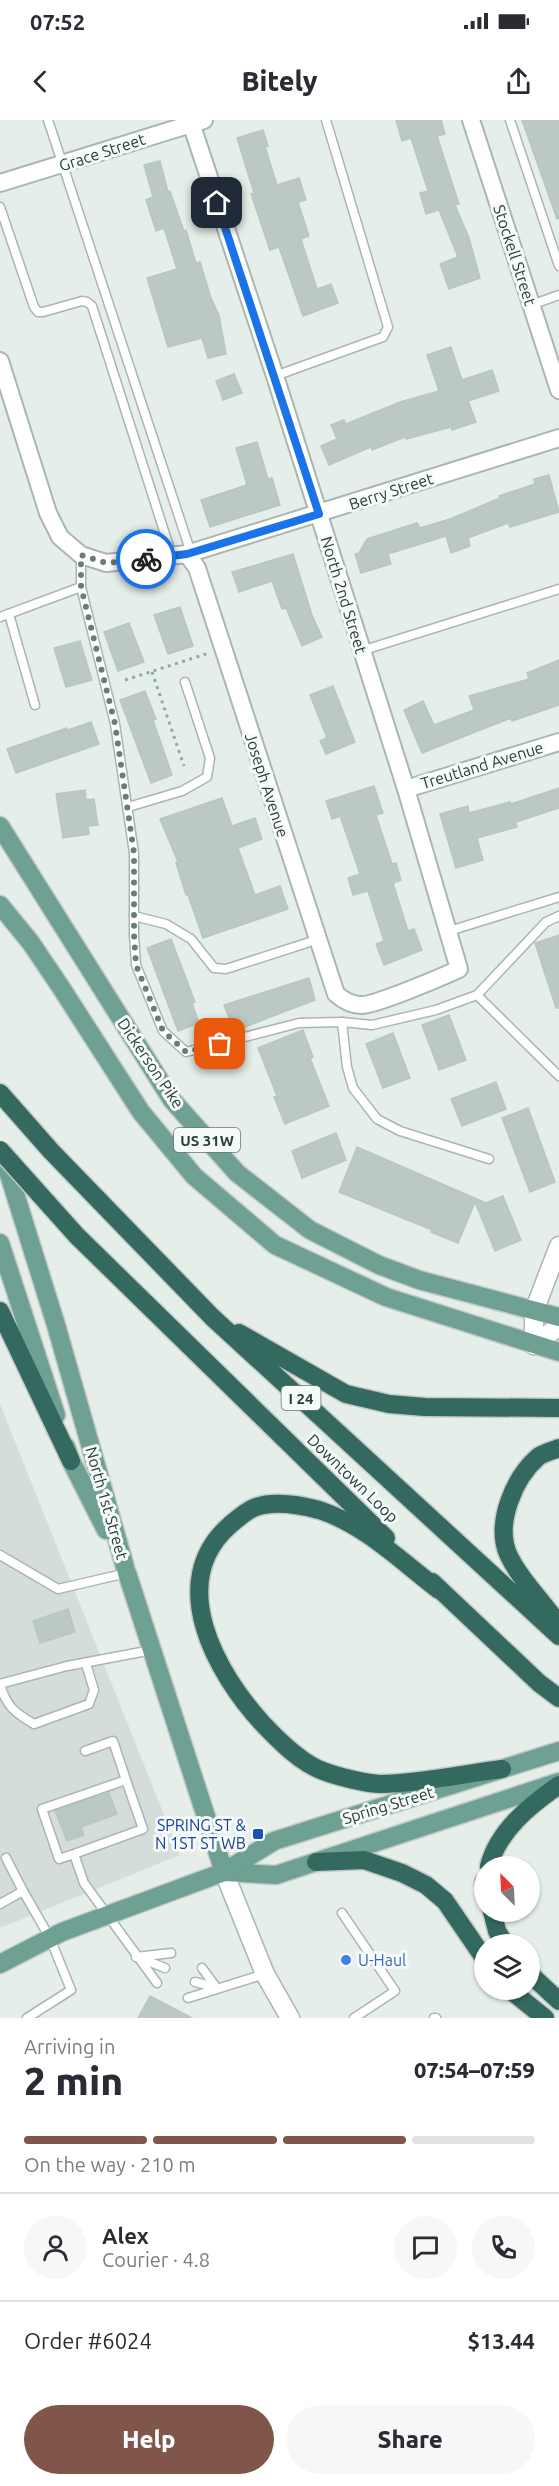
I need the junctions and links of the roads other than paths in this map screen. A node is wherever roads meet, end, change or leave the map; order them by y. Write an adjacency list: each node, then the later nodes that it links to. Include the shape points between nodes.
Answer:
1 (48, 120): 6 (lane)
2 (326, 120): 13 (lane, via 388,327 383,338)
3 (471, 120): 11 (street, Stockell Street)
4 (510, 120): 9 (lane)
5 (195, 121): 6 (street, Grace Street); 13 (street, North 2nd Street)
6 (62, 165): 7 (street, Grace Street); 17 (lane)
7 (0, 183)
8 (0, 207): 17 (lane, via 38,312 82,301 92,306)
9 (559, 266)
10 (559, 295): 11 (lane)
11 (531, 305): 14 (street, Stockell Street)
12 (0, 361): 18 (street, via 48,513 60,537)
13 (274, 376): 16 (street, North 2nd Street)
14 (559, 390)
15 (559, 438): 16 (street, Berry Street)
16 (319, 514): 17 (street, Berry Street); 22 (street, North 2nd Street)
17 (183, 554): 18 (street, via 106,563); 34 (street, Joseph Avenue, via 197,568)
18 (81, 555): 19 (lane)
19 (81, 587): 21 (lane); 27 (lane, via 115,724)
20 (559, 589): 22 (lane)
21 (4, 615): 24 (lane)
22 (361, 651): 26 (street, North 2nd Street)
23 (185, 682): 27 (lane, via 210,758 207,777 182,791)
24 (35, 705)
25 (559, 742): 26 (street, Treutland Avenue)
26 (406, 789): 33 (street, North 2nd Street)
27 (128, 807): 31 (lane, via 134,853)
28 (0, 826): 46 (main road, Dickerson Pike / US 31W, via 172,1100 237,1173 310,1230 379,1265)
29 (559, 897): 33 (lane)
30 (0, 905): 50 (main road, Dickerson Pike / US 31W, via 31,942 141,1112 194,1176 275,1245 386,1297)
31 (134, 916): 34 (lane, via 166,924 191,939 214,968 226,969); 37 (lane, via 136,965 148,997 163,1031 186,1052 299,1023)
32 (559, 916): 36 (lane, via 546,922)
33 (446, 932): 35 (street, North 2nd Street)
34 (316, 940): 35 (street, Joseph Avenue, via 336,994 344,1001 363,1006)
35 (459, 969)
36 (477, 995): 37 (lane, via 436,1010 372,1025); 38 (lane)
37 (342, 1022): 42 (lane, via 346,1067 353,1088 377,1119 400,1131)
38 (559, 1076)
39 (0, 1092): 47 (highway, Downtown Loop / I 24, via 51,1151)
40 (0, 1145): 54 (main road, North 1st Street, via 125,1567)
41 (0, 1150): 57 (highway, Downtown Loop / I 24, bridge, via 77,1236)
42 (489, 1159)
43 (0, 1243): 54 (main road, North 1st Street)
44 (559, 1246): 46 (street)
45 (0, 1311): 54 (highway)
46 (534, 1311): 48 (main road, Dickerson Pike / US 31W); 50 (street)
47 (212, 1317): 52 (highway, via 346,1394 425,1407); 59 (highway, Downtown Loop / I 24)
48 (559, 1317)
49 (559, 1326): 50 (street)
50 (534, 1345): 51 (main road, Dickerson Pike / US 31W)
51 (559, 1352)
52 (559, 1408)
53 (559, 1448): 58 (highway, via 540,1455 523,1473 510,1497 505,1528 507,1552)
54 (71, 1461)
55 (0, 1555): 56 (lane, via 58,1589)
56 (127, 1573): 60 (main road, North 1st Street)
57 (439, 1590): 62 (highway, Downtown Loop / I 24); 65 (highway, via 356,1527 319,1510 285,1504 255,1507 214,1539 202,1565 199,1589 210,1645 227,1678 282,1744 322,1771 379,1784)
58 (559, 1625)
59 (559, 1636)
60 (152, 1650): 61 (lane); 72 (main road, North 1st Street)
61 (86, 1664): 61 (lane, via 0,1684 4,1700 34,1724 89,1704 94,1690)
62 (559, 1698)
63 (85, 1751): 66 (lane, via 113,1741)
64 (559, 1751): 65 (main road, Spring Street)
65 (502, 1769): 72 (main road, Spring Street, via 274,1841)
66 (126, 1780): 68 (lane, via 143,1829); 68 (lane, via 42,1809 59,1859)
67 (559, 1784): 69 (highway, via 532,1803); 71 (main road, Spring Street)
68 (74, 1854): 76 (lane, via 84,1884)
69 (491, 1856)
70 (6, 1858): 73 (lane)
71 (316, 1862): 72 (main road, Spring Street, via 276,1875); 78 (highway, via 364,1860 426,1885 445,1901)
72 (224, 1872): 76 (main road, Spring Street); 84 (street, North 1st Street)
73 (22, 1891): 74 (lane); 77 (lane)
74 (0, 1904)
75 (342, 1913): 94 (lane, via 395,1991)
76 (108, 1915): 77 (main road, Spring Street); 80 (lane)
77 (50, 1938): 81 (main road, Spring Street); 92 (lane, via 71,1990)
78 (474, 1943)
79 (171, 1953): 80 (lane)
80 (136, 1957): 82 (lane); 86 (lane)
81 (0, 1964)
82 (165, 1968)
83 (202, 1968): 88 (lane)
84 (265, 1974): 88 (lane); 93 (street, North 1st Street)
85 (195, 1982): 88 (lane)
86 (157, 1983)
87 (540, 1983): 91 (highway)
88 (216, 1987): 89 (lane)
89 (188, 1998)
90 (522, 2000): 95 (highway)
91 (559, 2001)
92 (27, 2018)
93 (290, 2018)
94 (354, 2018)
95 (544, 2018)

